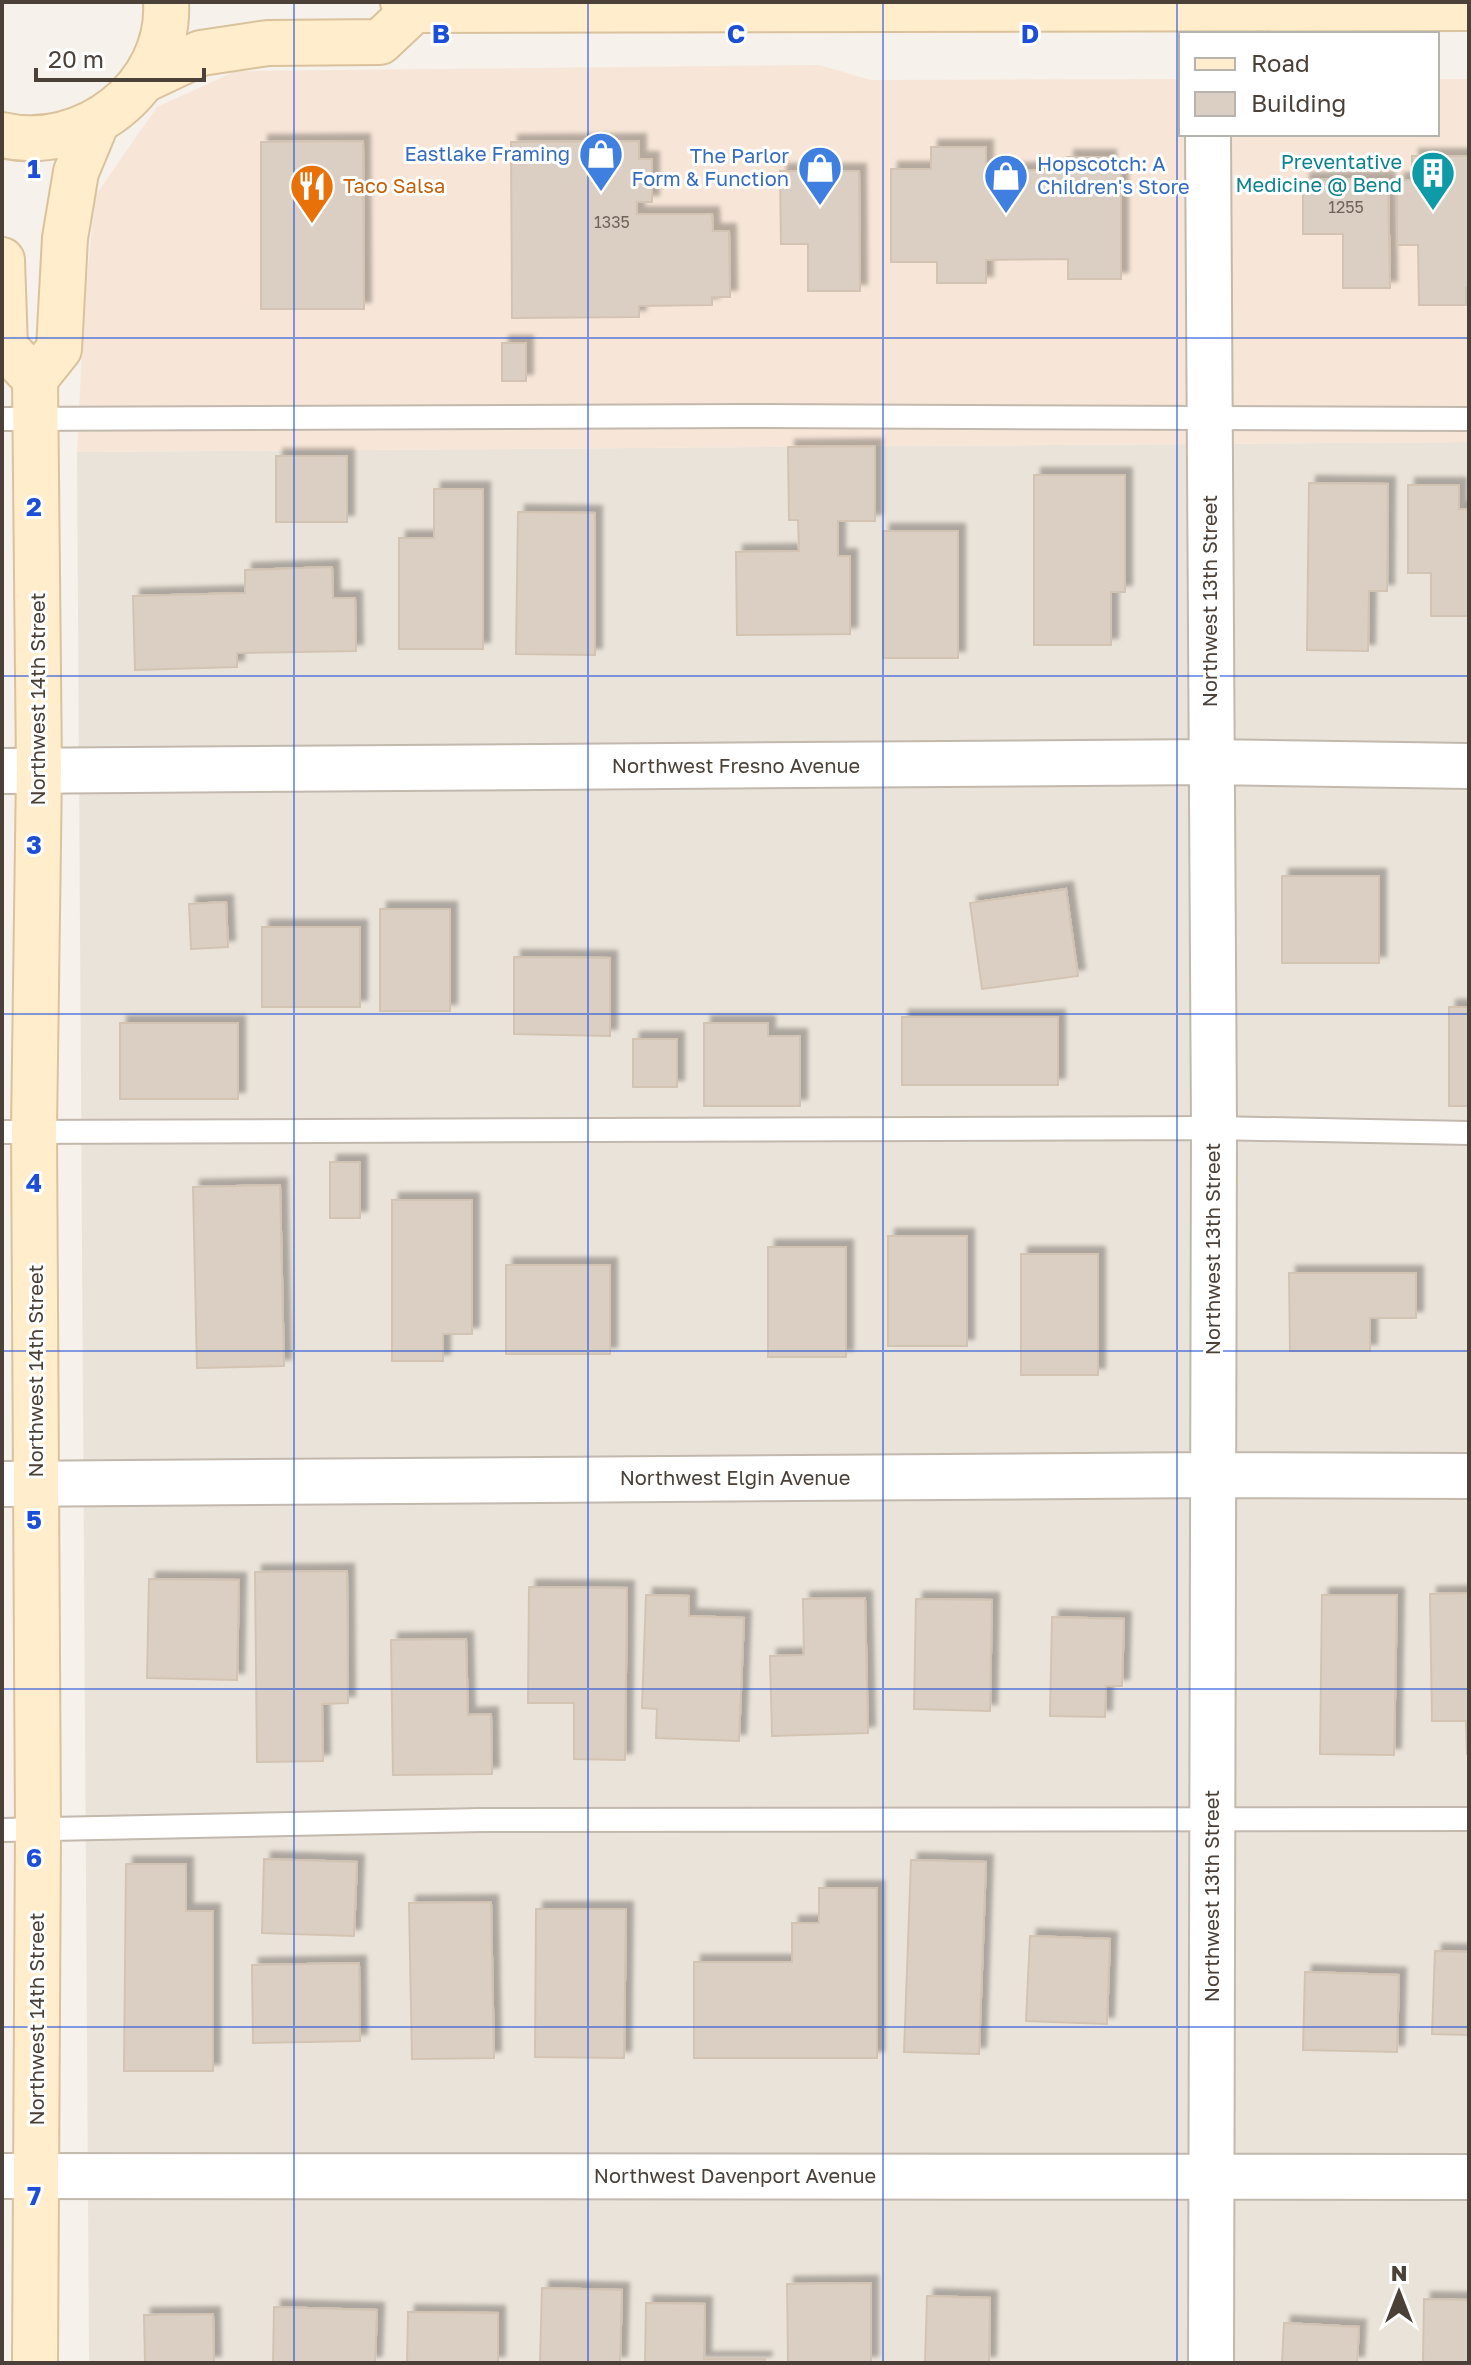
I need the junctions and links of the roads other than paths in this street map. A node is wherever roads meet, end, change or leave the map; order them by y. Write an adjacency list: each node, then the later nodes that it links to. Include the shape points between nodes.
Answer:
1 (166, 2): 5 (street, via 160,45)
2 (409, 6): 4 (street); 5 (street, via 380,42 268,43 201,53)
3 (1469, 8): 4 (street)
4 (1207, 14)
5 (144, 80): 6 (street)
6 (96, 124): 7 (street, via 65,135 22,140); 10 (street, via 76,172 65,238 59,349)
7 (2, 135)
8 (1208, 136): 11 (street, Northwest 13th Street)
9 (2, 260): 10 (street, via 5,347)
10 (24, 405): 11 (lane); 15 (street, Northwest 14th Street)
11 (1209, 417): 12 (lane); 13 (street, Northwest 13th Street)
12 (1469, 419)
13 (1211, 762): 14 (street, Northwest Fresno Avenue); 15 (street, Northwest Fresno Avenue); 16 (street, Northwest 13th Street)
14 (1469, 766)
15 (21, 771): 17 (street, Northwest 14th Street)
16 (1214, 1128): 17 (lane); 18 (lane); 19 (street, Northwest 13th Street)
17 (18, 1131): 21 (street, Northwest 14th Street)
18 (1469, 1133)
19 (1211, 1475): 20 (street, Northwest Elgin Avenue); 21 (street, Northwest Elgin Avenue); 23 (street, Northwest 13th Street)
20 (1469, 1476)
21 (19, 1484): 24 (street, Northwest 14th Street)
22 (1469, 1819): 23 (lane)
23 (1213, 1820): 24 (lane, via 482,1820); 26 (street, Northwest 13th Street)
24 (20, 1830): 25 (street, Northwest 14th Street)
25 (19, 2176): 26 (street, Northwest Davenport Avenue); 28 (street, Northwest 14th Street)
26 (1210, 2177): 27 (street, Northwest Davenport Avenue); 29 (street, Northwest 13th Street)
27 (1469, 2177)
28 (35, 2363)
29 (1211, 2363)

